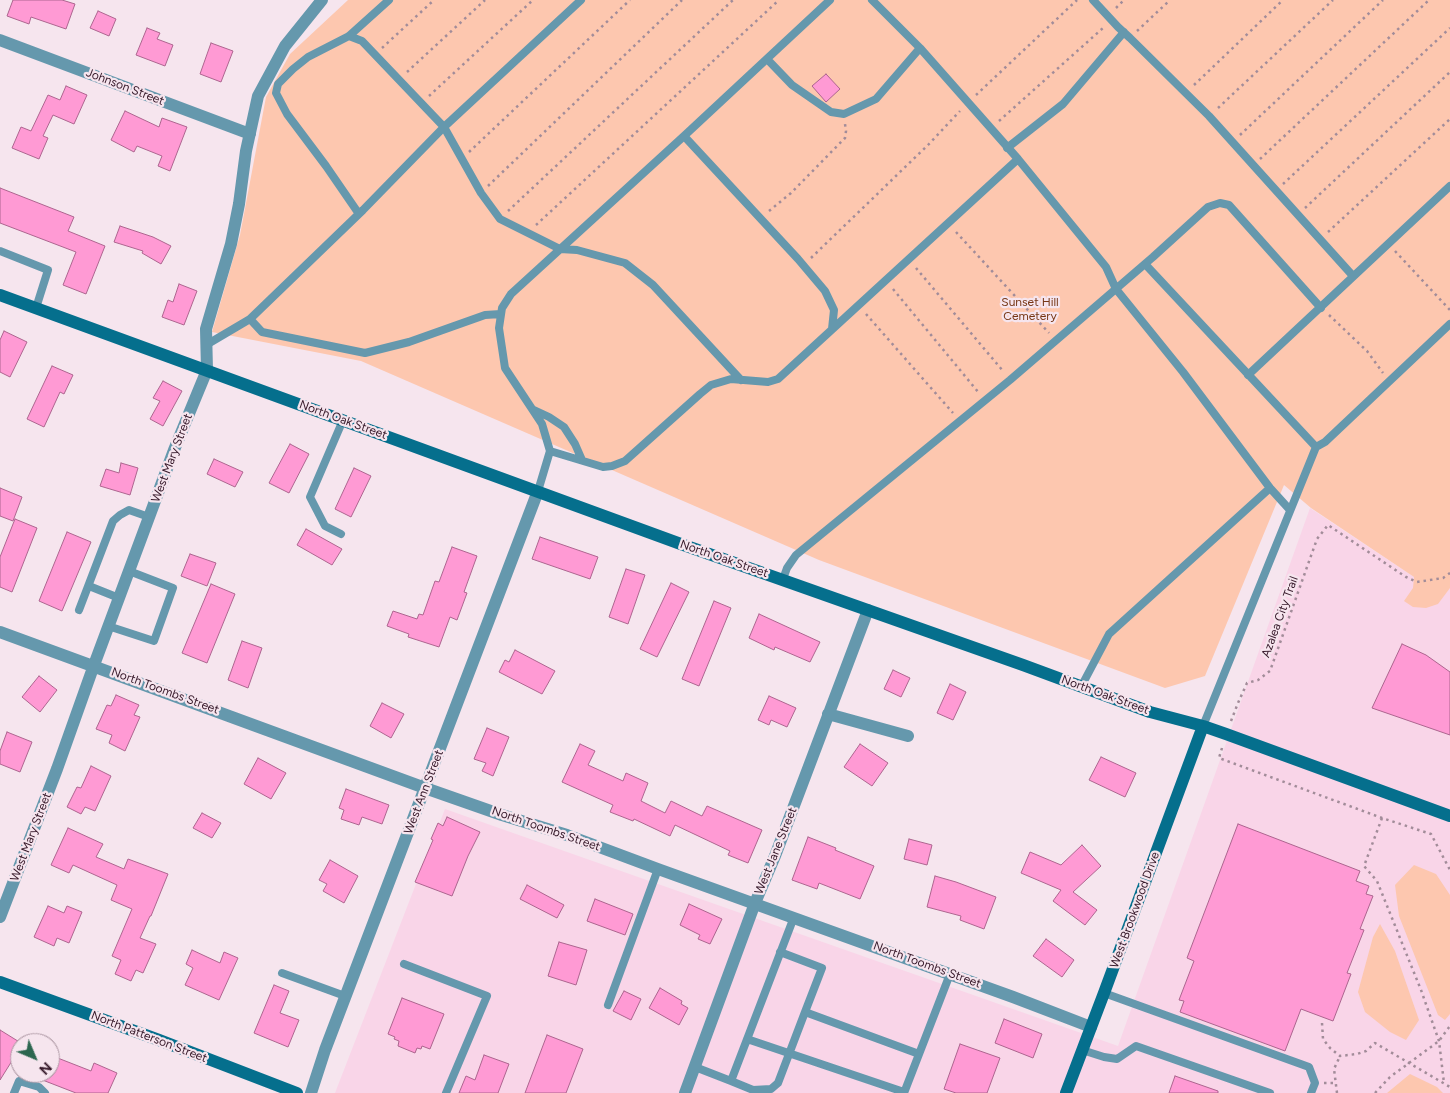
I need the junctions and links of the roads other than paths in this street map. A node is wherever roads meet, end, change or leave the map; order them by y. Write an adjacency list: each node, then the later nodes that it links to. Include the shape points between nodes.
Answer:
1 (322, 0): 13 (street, West Mary Street, via 285,46 262,88)
2 (389, 0): 8 (lane)
3 (581, 0): 12 (lane)
4 (830, 0): 11 (lane)
5 (872, 0): 10 (lane)
6 (1093, 0): 7 (lane)
7 (1127, 35): 15 (lane, via 1063,104); 22 (lane, via 1209,116)
8 (349, 36): 12 (lane, via 362,41); 18 (lane, via 308,57 278,84 276,93 287,114)
9 (0, 40): 13 (street, Johnson Street)
10 (920, 48): 11 (lane, via 876,99 844,114 831,112 792,85); 15 (lane)
11 (767, 59): 14 (lane)
12 (444, 127): 18 (lane); 19 (lane, via 500,220)
13 (250, 134): 31 (street, West Mary Street, via 231,244 206,329)
14 (684, 136): 19 (lane); 30 (lane, via 825,291 834,310)
15 (1008, 148): 16 (lane)
16 (1018, 159): 23 (lane, via 1106,267); 30 (lane)
17 (1450, 186): 22 (lane)
18 (359, 214): 28 (lane)
19 (560, 249): 27 (lane, via 511,294); 34 (lane, via 577,250 625,263 653,285)
20 (0, 251): 25 (lane, via 48,270)
21 (1145, 264): 23 (lane); 26 (lane, via 1208,207 1220,203 1229,205); 33 (lane)
22 (1353, 276): 26 (lane)
23 (1116, 289): 40 (lane); 46 (lane, via 960,422 796,555)
24 (0, 295): 25 (main road, North Oak Street)
25 (36, 308): 32 (main road, North Oak Street)
26 (1321, 308): 33 (lane)
27 (501, 314): 28 (lane, via 485,315 365,354 262,332); 35 (lane, via 499,328 505,368)
28 (250, 319): 31 (lane)
29 (1450, 324): 37 (lane)
30 (832, 329): 34 (lane, via 778,379 768,382)
31 (206, 345): 32 (street, West Mary Street)
32 (207, 370): 36 (main road, North Oak Street); 43 (street, West Mary Street)
33 (1248, 375): 37 (lane)
34 (741, 380): 39 (lane, via 731,379 711,385 625,460 603,467)
35 (534, 410): 38 (lane); 39 (lane, via 564,427)
36 (343, 420): 41 (main road, North Oak Street); 44 (lane, via 310,497 325,526)
37 (1316, 447): 42 (lane)
38 (550, 451): 39 (lane); 41 (lane)
39 (582, 460)
40 (1270, 488): 42 (lane); 54 (lane, via 1109,634)
41 (538, 491): 46 (main road, North Oak Street); 58 (street, West Ann Street)
42 (1290, 510): 56 (lane)
43 (149, 517): 45 (street, West Mary Street); 47 (lane, via 129,510 113,521)
44 (341, 534)
45 (129, 572): 48 (street, West Mary Street); 51 (lane, via 174,588 154,642)
46 (782, 579): 50 (main road, North Oak Street)
47 (88, 586): 48 (lane); 49 (lane)
48 (119, 598): 51 (street, West Mary Street)
49 (79, 610)
50 (868, 610): 54 (main road, North Oak Street); 55 (street, West Jane Street)
51 (108, 626): 53 (street, West Mary Street)
52 (0, 632): 53 (street, North Toombs Street)
53 (94, 665): 58 (street, North Toombs Street); 62 (street, West Mary Street)
54 (1081, 687): 56 (main road, North Oak Street, via 1150,712)
55 (828, 714): 57 (street); 61 (street, West Jane Street)
56 (1203, 726): 59 (main road, North Oak Street); 69 (main road, West Brookwood Drive)
57 (908, 736)
58 (425, 788): 60 (street, North Toombs Street); 70 (street, West Ann Street)
59 (1450, 816)
60 (658, 869): 61 (street, North Toombs Street); 71 (lane)
61 (755, 903): 63 (street, North Toombs Street); 78 (street, West Jane Street)
62 (0, 917)
63 (794, 917): 64 (lane); 67 (street, North Toombs Street)
64 (780, 952): 72 (lane, via 822,968); 74 (lane)
65 (404, 964): 85 (lane, via 487,996)
66 (282, 973): 70 (lane)
67 (950, 974): 73 (street, North Toombs Street); 77 (lane)
68 (0, 982): 83 (main road, North Patterson Street)
69 (1104, 993): 73 (main road, West Brookwood Drive); 89 (lane, via 1309,1067 1315,1083)
70 (345, 996): 84 (street, West Ann Street)
71 (608, 1005)
72 (805, 1012): 76 (lane); 77 (lane)
73 (1091, 1027): 75 (main road, West Brookwood Drive)
74 (747, 1039): 76 (lane); 79 (lane)
75 (1082, 1050): 87 (main road, West Brookwood Drive); 88 (lane, via 1117,1059 1136,1046)
76 (789, 1053): 79 (lane, via 778,1083 770,1089 753,1090); 80 (lane)
77 (919, 1054): 80 (lane)
78 (695, 1068): 79 (lane); 86 (street, West Jane Street)
79 (731, 1081)
80 (904, 1092)
81 (14, 1093): 82 (lane, via 19,1081 40,1087)
82 (45, 1093)
83 (297, 1093)
84 (311, 1093)
85 (446, 1093)
86 (685, 1093)
87 (1066, 1093)
88 (1270, 1093)
89 (1312, 1093)

